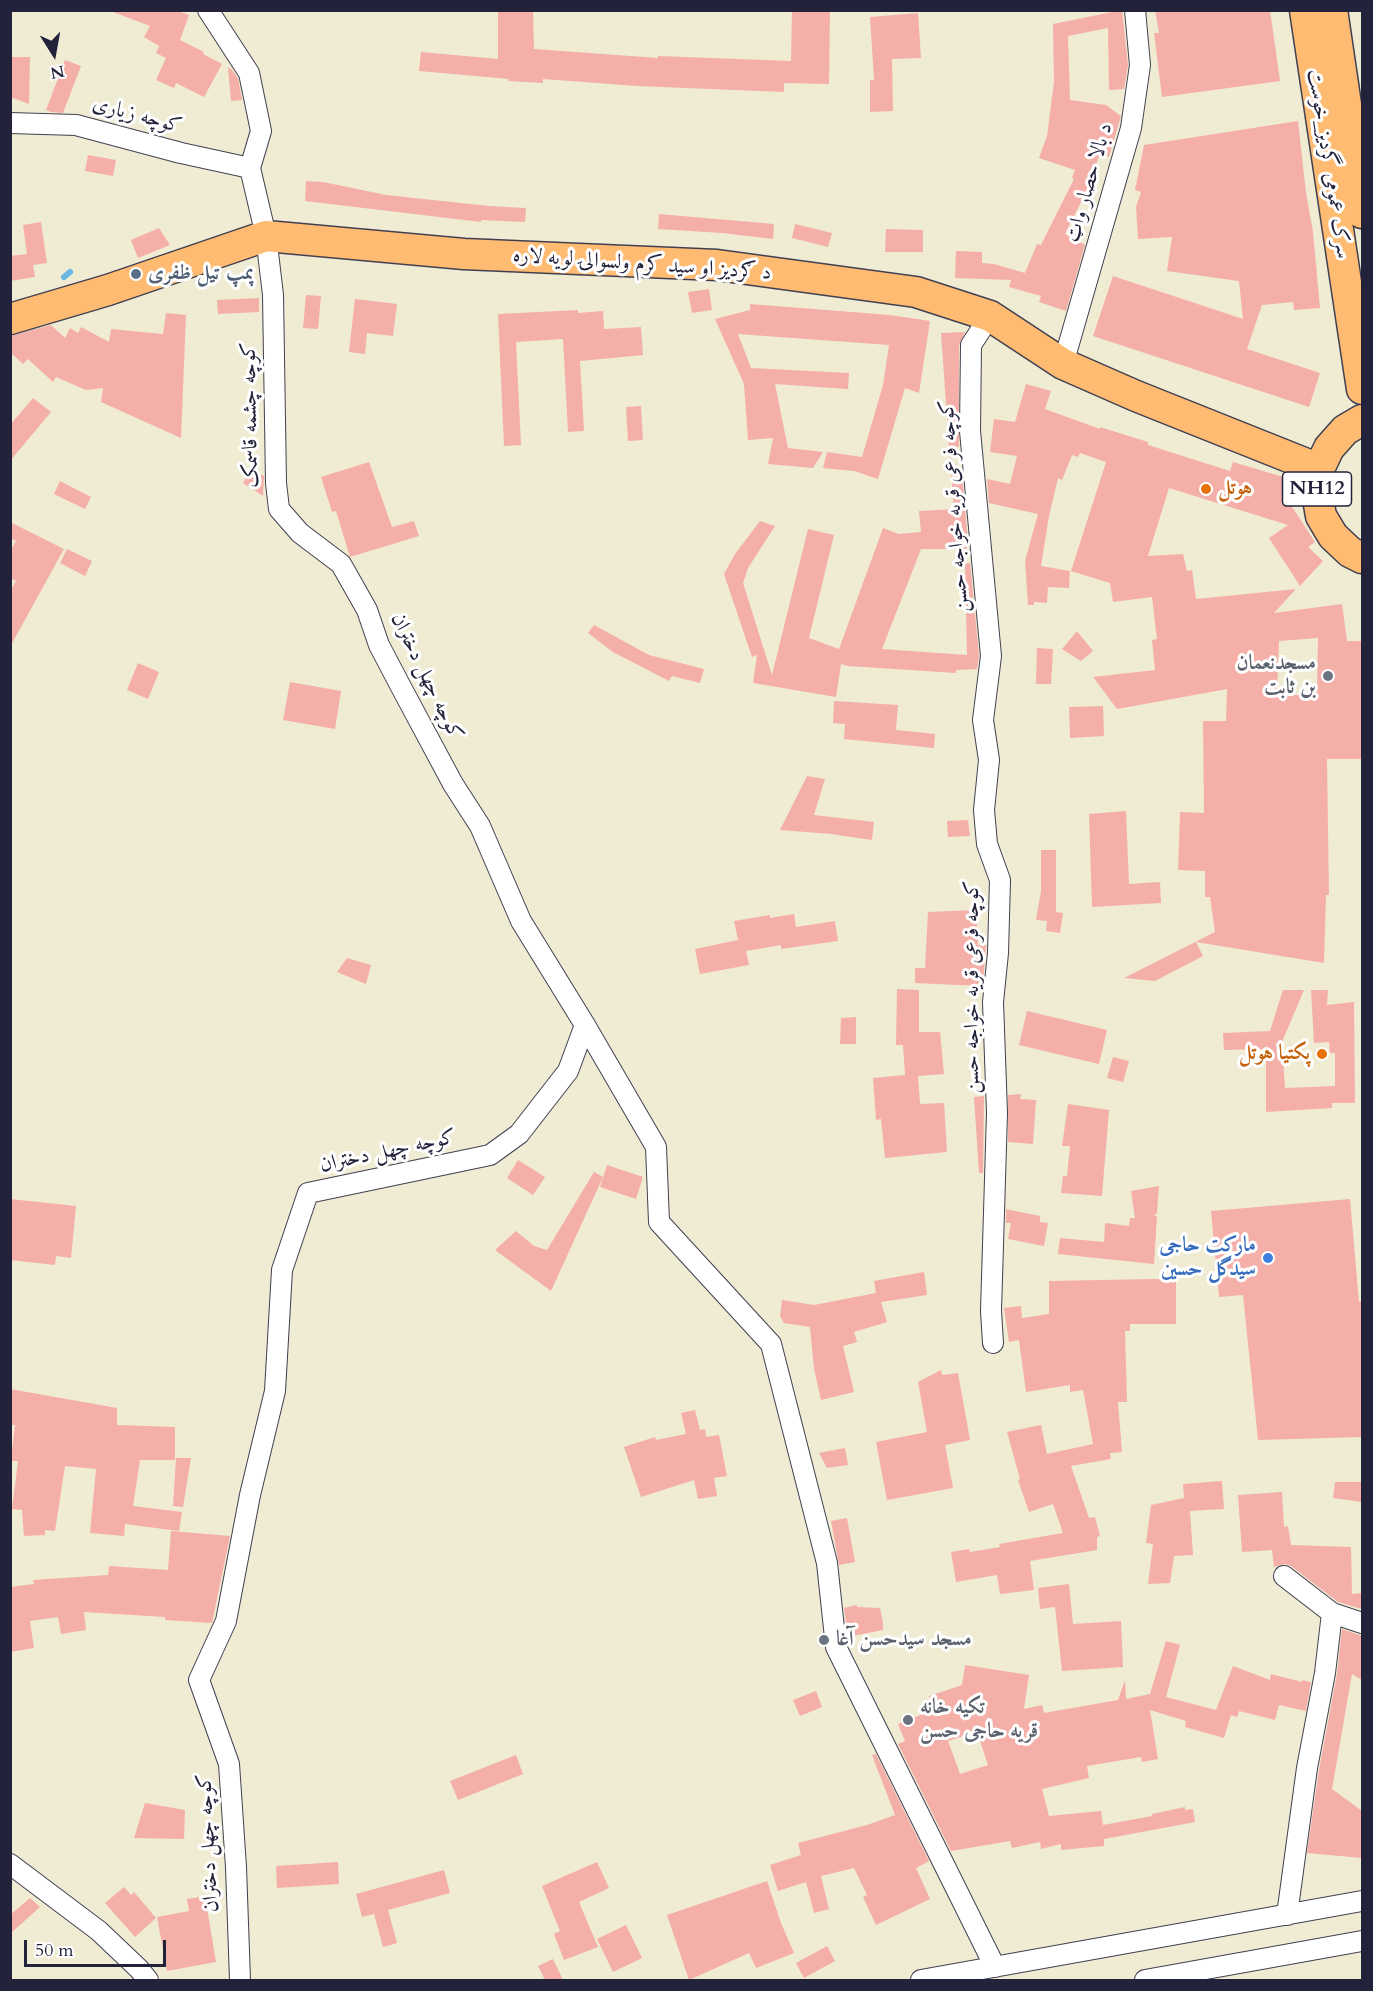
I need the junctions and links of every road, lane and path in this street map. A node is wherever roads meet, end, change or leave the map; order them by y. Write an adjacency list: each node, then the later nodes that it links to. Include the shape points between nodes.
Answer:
1 (208, 10): 6 (street, via 249,72 261,131)
2 (1135, 10): 11 (street, د بالا حصار واټ, via 1140,65 1131,128)
3 (1305, 10): 12 (highway, سرک عمومی گردیز_خوست)
4 (1332, 10): 7 (highway, سرک عمومی گردیز_خوست)
5 (10, 123): 6 (street, کوچه زیاری, via 76,125)
6 (250, 168): 8 (street, کوچه چشمه قاسمک)
7 (1362, 213)
8 (266, 236): 9 (highway, د ګردیز او سید کرم ولسوالۍ لویه لاره, via 464,254 717,265 916,292); 10 (highway, د ګردیز او سید کرم ولسوالۍ لویه لاره); 16 (street, کوچه چشمه قاسمک, via 273,295 279,509 300,533)
9 (990, 315): 11 (highway, د ګردیز او سید کرم ولسوالۍ لویه لاره); 18 (street, کوچه فرعی قریه خواجه حسن, via 971,345 970,431 991,656 983,720 988,760 984,810 987,844 1000,880 993,1002 997,1113)
10 (10, 319)
11 (1063, 364): 14 (highway, د ګردیز او سید کرم ولسوالۍ لویه لاره)
12 (1362, 389)
13 (1362, 420): 14 (highway, NH12, via 1345,430 1329,447)
14 (1319, 469): 15 (highway, NH12, via 1317,493 1321,516 1333,536)
15 (1362, 558)
16 (341, 564): 17 (street, کوچه چهل دختران, via 367,610 401,687 480,826 521,921)
17 (585, 1025): 26 (street, via 656,1148 659,1222 771,1344 827,1563 836,1647); 29 (street, کوچه چهل دختران, via 568,1071 519,1134 490,1155 308,1193 282,1270 274,1391 226,1621 199,1680 229,1764)
18 (993, 1343)
19 (1284, 1576): 20 (street)
20 (1332, 1613): 21 (street); 24 (street)
21 (1362, 1623)
22 (10, 1864): 28 (street, via 99,1931)
23 (1362, 1901): 24 (street)
24 (1287, 1915): 26 (street)
25 (1362, 1941): 27 (street)
26 (995, 1967): 30 (street)
27 (1204, 1975): 31 (street)
28 (148, 1980)
29 (240, 1980)
30 (921, 1980)
31 (1145, 1980)

